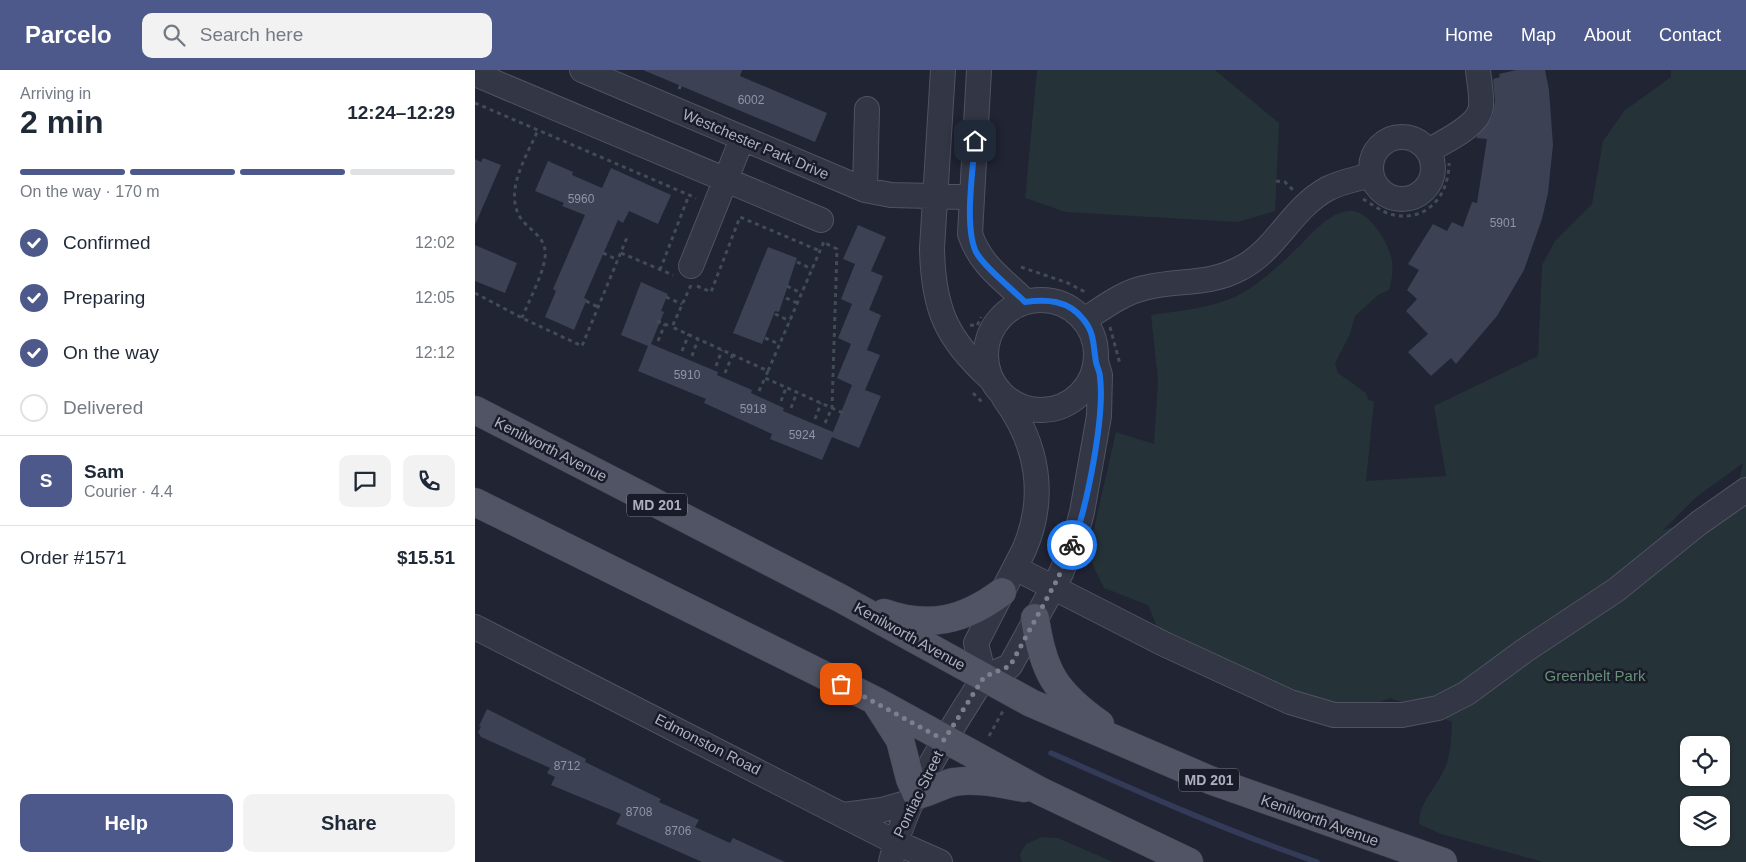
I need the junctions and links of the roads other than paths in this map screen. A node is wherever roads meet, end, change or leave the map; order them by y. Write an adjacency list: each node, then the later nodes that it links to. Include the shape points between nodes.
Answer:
1 (582, 70): 6 (street, Westchester Park Drive)
2 (943, 70): 13 (street)
3 (979, 70): 14 (street)
4 (1478, 70): 9 (street, via 1479,116 1462,131)
5 (475, 74): 11 (street)
6 (613, 76): 8 (street, Westchester Park Drive)
7 (867, 109): 12 (street)
8 (743, 138): 11 (street); 12 (street, Westchester Park Drive)
9 (1428, 151): 10 (street, via 1411,138 1389,139 1373,154); 10 (street, via 1432,174 1419,195 1400,199 1390,197 1375,185)
10 (1371, 176): 18 (street, via 1338,185 1318,195 1261,254 1242,268 1204,282 1145,287 1124,295)
11 (726, 180): 15 (street); 16 (street)
12 (865, 190): 13 (street, Westchester Park Drive, via 891,195)
13 (935, 196): 14 (street, Westchester Park Drive); 20 (street, via 933,273 941,310 956,344)
14 (972, 197): 17 (street, via 970,234 977,252)
15 (824, 232)
16 (686, 276)
17 (1025, 302): 18 (street, via 1044,299); 20 (street, via 1005,312 989,336 986,352)
18 (1093, 314): 19 (street)
19 (1096, 361): 20 (street, via 1085,388 1074,400 1057,408 1022,407); 25 (street, via 1100,375 1100,406 1084,503 1075,538)
20 (993, 392): 24 (street, via 1019,418 1031,447 1037,480 1036,516)
21 (475, 410): 27 (main road, Kenilworth Avenue / MD 201)
22 (1746, 490): 25 (street, via 1616,590 1467,693 1438,708 1402,715 1334,715 1290,702)
23 (475, 502): 31 (main road)
24 (1015, 568): 25 (street); 26 (street)
25 (1052, 588): 28 (street)
26 (1002, 592): 27 (main road, via 971,613 943,620 896,617); 30 (street, via 975,643)
27 (840, 598): 30 (main road, Kenilworth Avenue / MD 201)
28 (1035, 618): 30 (street, via 1010,666); 33 (main road, via 1038,644 1055,683 1089,716)
29 (475, 627): 36 (street, Edmonston Road)
30 (984, 677): 32 (street, Pontiac Street); 33 (main road, Kenilworth Avenue / MD 201, via 1031,703)
31 (875, 701): 32 (main road); 35 (main road, via 900,740)
32 (944, 740): 34 (main road); 35 (street, Pontiac Street)
33 (1127, 744): 40 (main road, Kenilworth Avenue / MD 201, via 1210,780)
34 (1040, 791): 35 (main road, via 975,781 953,782); 39 (main road)
35 (915, 798): 36 (street, via 882,810); 37 (street, Pontiac Street)
36 (844, 815): 37 (street, Edmonston Road)
37 (893, 852): 38 (street, Edmonston Road)
38 (941, 862)
39 (1189, 862)
40 (1443, 862)

